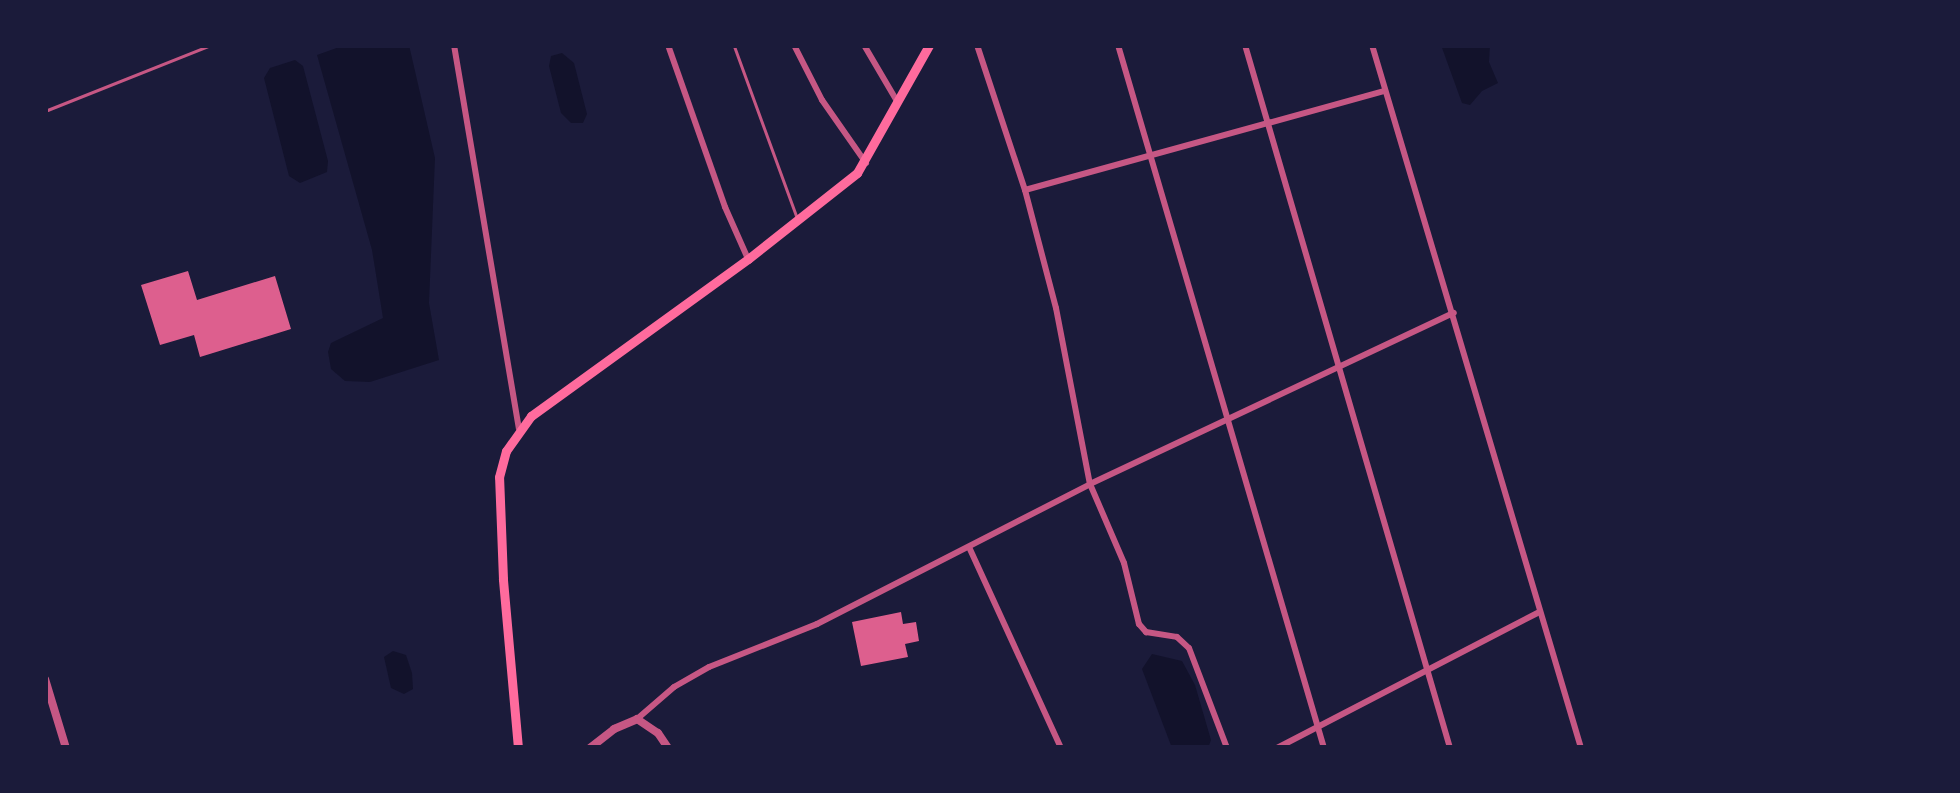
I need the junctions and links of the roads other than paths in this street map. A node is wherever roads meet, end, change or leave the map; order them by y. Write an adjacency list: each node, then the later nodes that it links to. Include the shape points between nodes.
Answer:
1 (211, 45): 14 (lane)
2 (454, 45): 24 (street)
3 (668, 45): 20 (street)
4 (734, 45): 19 (lane)
5 (794, 45): 17 (street)
6 (864, 45): 13 (street)
7 (929, 45): 13 (main road)
8 (978, 45): 18 (street)
9 (1118, 45): 16 (street)
10 (1244, 45): 15 (street)
11 (1372, 45): 12 (street)
12 (1385, 91): 15 (street); 21 (street)
13 (899, 104): 17 (main road)
14 (45, 111)
15 (1267, 124): 16 (street); 22 (street)
16 (1150, 156): 18 (street); 23 (street)
17 (866, 163): 19 (main road)
18 (1025, 190): 25 (street)
19 (798, 220): 20 (main road)
20 (748, 258): 24 (main road)
21 (1454, 314): 22 (street); 27 (street)
22 (1339, 366): 23 (street); 28 (street)
23 (1226, 419): 25 (street); 31 (street)
24 (519, 429): 33 (main road, via 499,476)
25 (1090, 484): 26 (street); 37 (street, via 1124,563 1141,629 1177,637 1189,648)
26 (969, 547): 30 (street, via 807,629 709,667); 36 (street)
27 (1540, 612): 28 (street); 41 (street)
28 (1427, 669): 31 (street); 40 (street)
29 (45, 679): 32 (street)
30 (637, 719): 34 (street); 35 (street)
31 (1318, 728): 38 (street); 39 (street)
32 (66, 748)
33 (518, 748)
34 (590, 748)
35 (668, 748)
36 (1061, 748)
37 (1226, 748)
38 (1277, 748)
39 (1324, 748)
40 (1450, 748)
41 (1581, 748)

